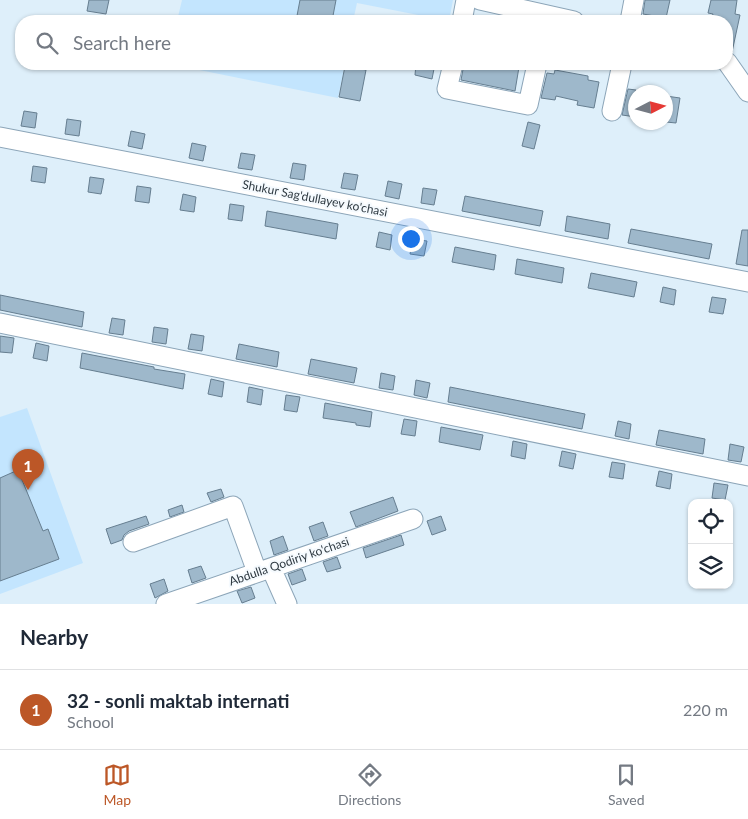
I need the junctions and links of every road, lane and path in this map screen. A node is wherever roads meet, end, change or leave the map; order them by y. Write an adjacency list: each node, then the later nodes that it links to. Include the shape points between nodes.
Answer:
1 (466, 0): 4 (street)
2 (480, 0): 5 (street)
3 (634, 0): 6 (street)
4 (463, 15)
5 (535, 15)
6 (631, 15)
7 (452, 70): 8 (street, via 447,89 528,105)
8 (536, 70)
9 (621, 70): 12 (street)
10 (733, 70): 11 (street)
11 (748, 92)
12 (612, 112)
13 (0, 137): 14 (street, Shukur Sag'dullayev ko'chasi)
14 (748, 282)
15 (0, 323): 16 (street)
16 (748, 476)
17 (413, 518): 19 (street, Abdulla Qodiriy ko'chasi)
18 (133, 542): 19 (street, via 233,506)
19 (264, 570): 20 (street, Abdulla Qodiriy ko'chasi); 21 (street)
20 (166, 604)
21 (287, 604)

